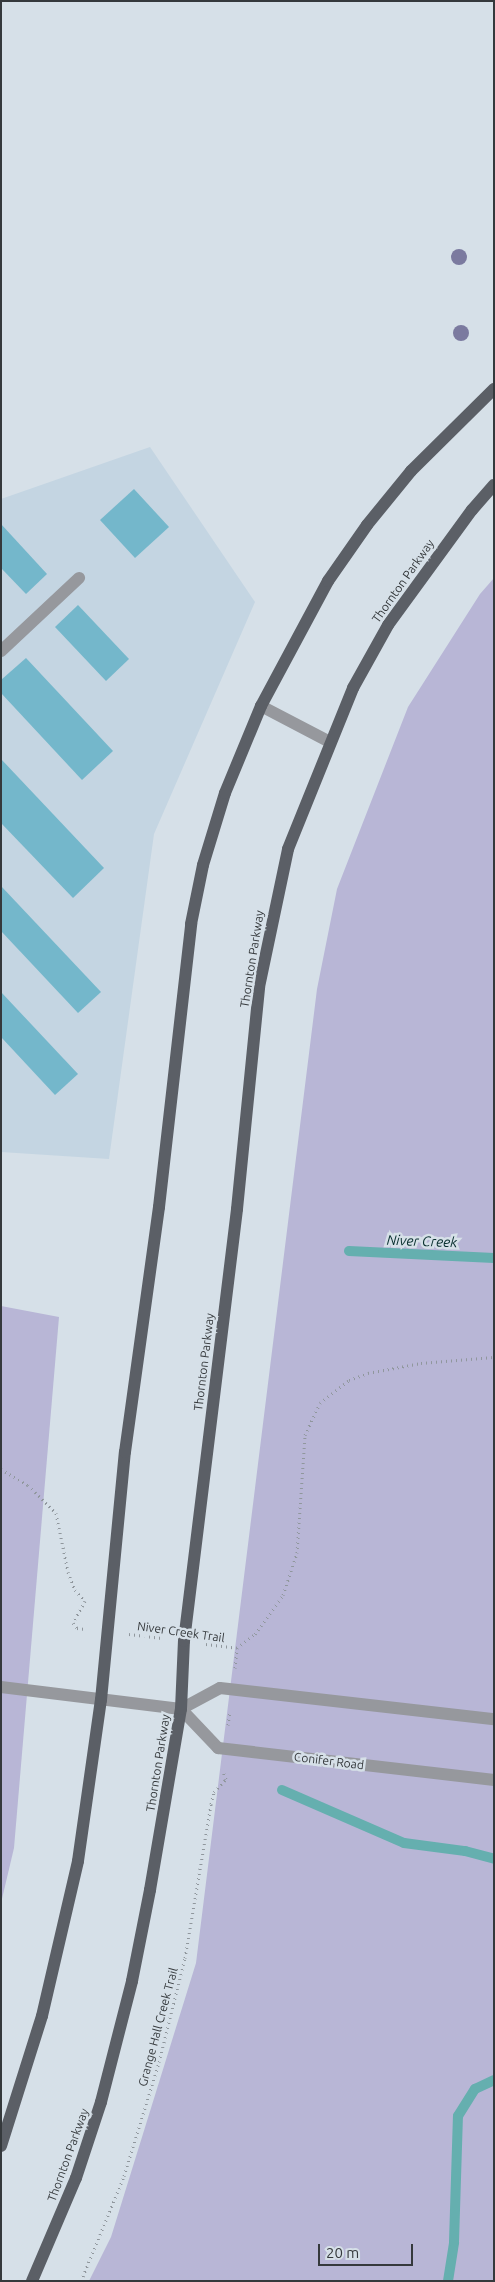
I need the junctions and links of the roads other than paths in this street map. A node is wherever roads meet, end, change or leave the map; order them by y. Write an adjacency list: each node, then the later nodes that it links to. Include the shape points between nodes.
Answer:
1 (494, 389): 5 (main road, via 411,471 367,525 328,580)
2 (494, 486): 6 (main road, Thornton Parkway, via 466,517 388,625 353,688)
3 (79, 578): 4 (street)
4 (1, 651)
5 (261, 706): 6 (street); 8 (main road, via 224,793 203,866 191,924 159,1207 125,1452)
6 (330, 742): 9 (main road, Thornton Parkway, via 288,849 259,987 237,1210 184,1641)
7 (1, 1687): 8 (street)
8 (101, 1700): 9 (street); 12 (main road, via 78,1861 62,1942)
9 (180, 1709): 10 (street, via 220,1688); 11 (street, Conifer Road, via 218,1748); 13 (main road, Thornton Parkway, via 150,1890 115,2055 76,2178)
10 (494, 1719)
11 (494, 1780)
12 (1, 2146)
13 (32, 2281)

